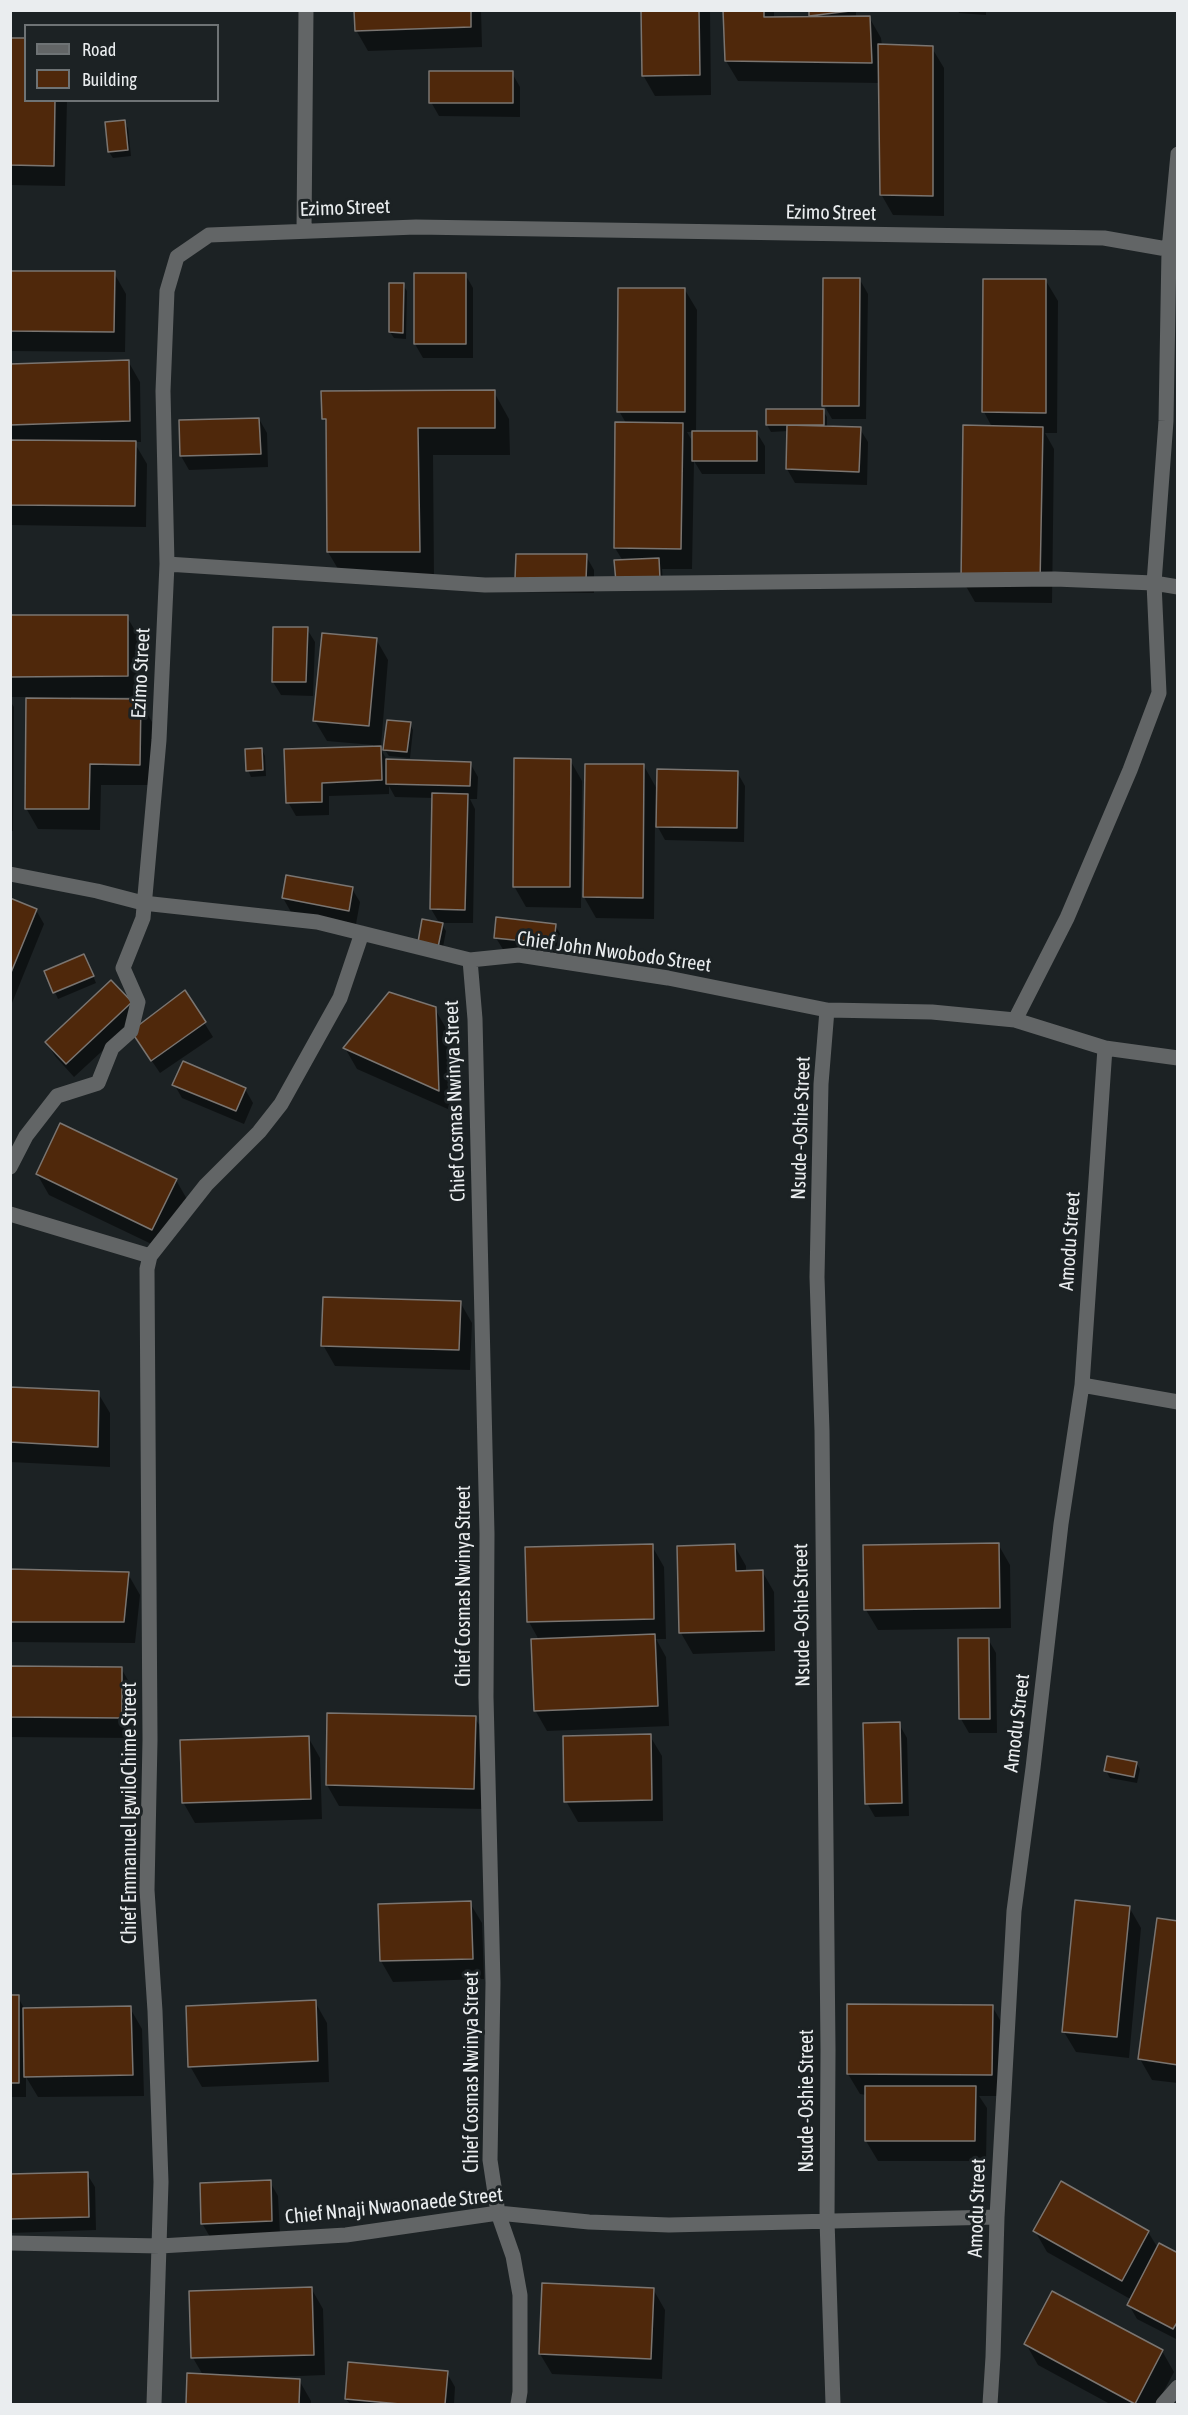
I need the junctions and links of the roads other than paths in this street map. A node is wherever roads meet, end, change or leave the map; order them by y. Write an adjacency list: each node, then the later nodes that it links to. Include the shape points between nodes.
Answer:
1 (306, 10): 3 (street)
2 (1178, 154): 4 (street)
3 (304, 230): 4 (street, Ezimo Street, via 416,226 1104,238); 5 (street, Ezimo Street, via 209,234 177,257 167,291 164,391)
4 (1173, 251): 6 (street)
5 (167, 564): 6 (street, via 485,585 1055,579); 9 (street, Ezimo Street, via 159,740)
6 (1154, 583): 7 (street); 13 (street, via 1159,693 1067,918)
7 (1178, 587)
8 (10, 874): 9 (street, Chief John Nwobodo Street)
9 (143, 903): 10 (street, Chief John Nwobodo Street, via 317,921); 16 (street, Ezimo Street, via 143,918 123,968 138,1002 131,1031 112,1048 98,1083 57,1096 26,1136)
10 (362, 933): 11 (street, Chief John Nwobodo Street); 18 (street, via 340,998 281,1104 206,1185)
11 (470, 960): 12 (street, Chief John Nwobodo Street, via 519,955 668,978); 21 (street, Chief Cosmas Nwinya Street, via 476,1042 487,1534 486,1698 493,1983 490,2160)
12 (827, 1010): 13 (street, Chief John Nwobodo Street, via 932,1012); 23 (street, Nsude -Oshie Street, via 821,1084 817,1277 822,1431)
13 (1016, 1020): 14 (street, Chief John Nwobodo Street)
14 (1105, 1048): 15 (street, Chief John Nwobodo Street); 19 (street, Amodu Street)
15 (1178, 1058)
16 (10, 1167)
17 (10, 1214): 18 (street)
18 (150, 1256): 25 (street, Chief Emmanuel IgwiloChime Street, via 146,1294 150,1693 147,1890 159,2092)
19 (1082, 1386): 20 (street); 22 (street, Amodu Street, via 1061,1524 1014,1911)
20 (1178, 1402)
21 (498, 2213): 23 (street, Chief Nnaji Nwaonaede Street, via 669,2225); 25 (street, Chief Nnaji Nwaonaede Street, via 346,2235); 28 (street, Chief Cosmas Nwinya Street, via 513,2256 520,2295)
22 (997, 2217): 23 (street, Chief Nnaji Nwaonaede Street); 30 (street, Amodu Street)
23 (827, 2220): 29 (street, Nsude -Oshie Street)
24 (10, 2243): 25 (street, Chief Nnaji Nwaonaede Street)
25 (160, 2246): 27 (street, Chief Emmanuel IgwiloChime Street)
26 (1178, 2387): 31 (street)
27 (154, 2404)
28 (518, 2404)
29 (833, 2404)
30 (990, 2404)
31 (1163, 2404)

